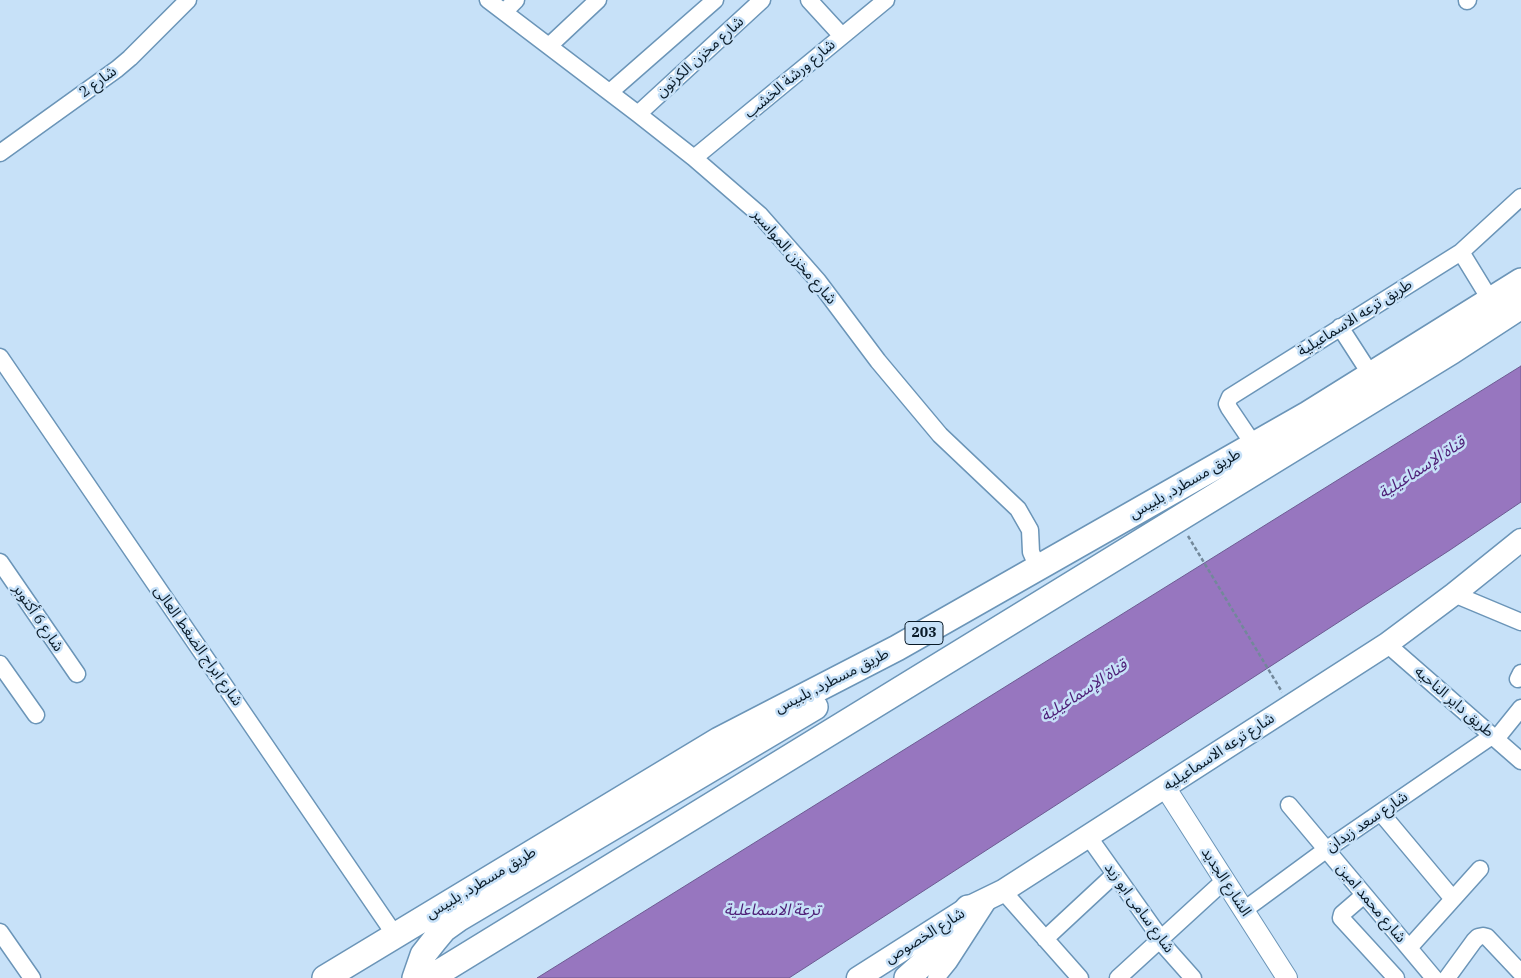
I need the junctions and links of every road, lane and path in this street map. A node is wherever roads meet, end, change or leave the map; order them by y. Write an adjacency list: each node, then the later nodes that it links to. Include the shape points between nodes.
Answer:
1 (188, 0): 14 (street, شارع 2, via 117,69)
2 (488, 0): 9 (street, شارع مخزن المواسير)
3 (516, 0): 9 (street)
4 (598, 0): 11 (street)
5 (715, 0): 12 (street)
6 (762, 0): 13 (street, شارع مخزن الكرتون)
7 (809, 0): 10 (street)
8 (881, 1): 10 (street, شارع ورشة الخشب)
9 (504, 12): 11 (street, شارع مخزن المواسير)
10 (842, 36): 15 (street, شارع ورشة الخشب)
11 (549, 46): 12 (street, شارع مخزن المواسير)
12 (610, 92): 13 (street, شارع مخزن المواسير)
13 (638, 114): 15 (street, شارع مخزن المواسير)
14 (0, 154)
15 (694, 158): 28 (street, شارع مخزن المواسير, via 760,214 818,281 878,361 940,435 1018,508 1030,530 1030,552)
16 (1521, 197): 17 (street, طريق ترعه الاسماعيلية)
17 (1461, 252): 19 (street); 21 (street, طريق ترعه الاسماعيلية)
18 (1521, 281): 19 (main road, طريق مسطرد, بلبيس / 203)
19 (1491, 301): 23 (main road, طريق مسطرد, بلبيس / 203)
20 (1521, 306): 63 (main road, طريق مسطرد, بلبيس / 203)
21 (1340, 327): 23 (street); 24 (street, طريق ترعه الاسماعيلية, via 1230,396 1227,404)
22 (0, 358): 54 (street, شارع ابراج الضغط العالى)
23 (1371, 375): 24 (main road, طريق مسطرد, بلبيس / 203)
24 (1254, 446): 28 (main road, طريق مسطرد, بلبيس / 203)
25 (1191, 542): 35 (path)
26 (1520, 543): 29 (main road, شارع ترعه الاسماعيليه)
27 (0, 562): 34 (street, شارع 6 أكتوبر)
28 (1038, 568): 32 (main road, طريق مسطرد, بلبيس / 203)
29 (1454, 594): 30 (street); 31 (main road, شارع ترعه الاسماعيليه)
30 (1521, 622)
31 (1387, 644): 38 (street, طريق داير الناحيه); 40 (main road, شارع ترعه الاسماعيليه)
32 (897, 648): 54 (main road, طريق مسطرد, بلبيس / 203, via 718,740); 62 (main road, via 842,690 458,919 444,929 423,955)
33 (0, 664): 37 (street)
34 (77, 674)
35 (1272, 676)
36 (1521, 708): 38 (street, شارع سعد زيدان)
37 (36, 715)
38 (1494, 738): 39 (street, طريق داير الناحيه); 42 (street, شارع سعد زيدان)
39 (1521, 760)
40 (1165, 786): 43 (main road, شارع ترعه الاسماعيليه); 47 (street, الشارع الجديد)
41 (1290, 804): 44 (street, شارع محمد امين)
42 (1381, 813): 44 (street, شارع سعد زيدان); 50 (street)
43 (1088, 836): 46 (street, شارع سامى ابو زيد); 48 (main road, شارع ترعه الاسماعيليه)
44 (1327, 850): 49 (street, شارع محمد امين); 52 (street, شارع سعد زيدان)
45 (1480, 869): 50 (street)
46 (1115, 874): 55 (street); 56 (street, شارع سامى ابو زيد)
47 (1225, 880): 52 (street, الشارع الجديد); 56 (street)
48 (998, 893): 51 (main road, شارع الخصوص); 55 (street); 66 (street, شارع ترعه الاسماعيليه)
49 (1364, 895): 57 (street, شارع محمد امين); 70 (street, via 1341,918)
50 (1453, 899): 57 (street)
51 (968, 908): 64 (main road, شارع الخصوص); 65 (main road, via 942,944)
52 (1244, 910): 69 (street, الشارع الجديد)
53 (0, 932): 60 (street)
54 (395, 935): 61 (main road, طريق مسطرد, بلبيس / 203)
55 (1045, 939): 59 (street)
56 (1160, 940): 67 (street); 68 (street, شارع سامى ابو زيد)
57 (1408, 948): 71 (street, شارع محمد امين)
58 (1520, 969): 72 (street, via 1487,937 1480,936)
59 (1072, 975)
60 (32, 978)
61 (325, 978)
62 (415, 978)
63 (430, 978)
64 (858, 978)
65 (907, 978)
66 (936, 978)
67 (1118, 978)
68 (1193, 978)
69 (1287, 978)
70 (1396, 978)
71 (1434, 978)
72 (1447, 978)

